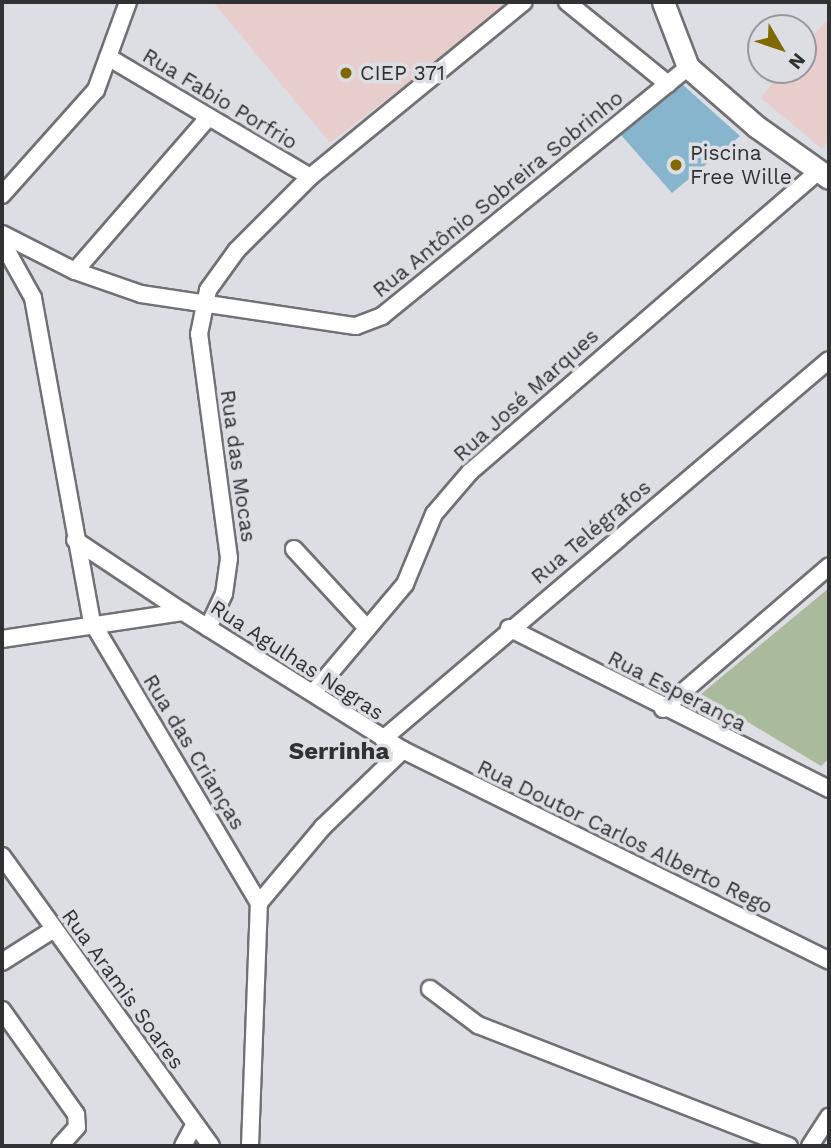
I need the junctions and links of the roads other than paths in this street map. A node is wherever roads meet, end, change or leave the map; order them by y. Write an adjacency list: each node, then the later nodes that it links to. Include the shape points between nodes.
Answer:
1 (128, 2): 5 (street)
2 (524, 2): 10 (street)
3 (567, 2): 7 (street)
4 (663, 2): 6 (main road)
5 (108, 57): 8 (street, Rua Fabio Porfrio); 11 (street, via 96,90)
6 (688, 67): 7 (street, Rua Antônio Sobreira Sobrinho); 9 (main road, via 710,90)
7 (668, 84): 15 (street, Rua Antônio Sobreira Sobrinho, via 370,323 336,325)
8 (209, 117): 10 (street, Rua Fabio Porfrio); 14 (street)
9 (824, 175): 22 (street, Rua José Marques, via 470,472 434,514 414,571)
10 (310, 177): 15 (street, via 237,250)
11 (2, 195)
12 (2, 234): 14 (street, Rua Antônio Sobreira Sobrinho)
13 (2, 242): 17 (street, via 33,298)
14 (75, 271): 15 (street, Rua Antônio Sobreira Sobrinho, via 141,294)
15 (202, 306): 23 (street, Rua das Mocas, via 202,363 229,558 224,594)
16 (829, 360): 24 (street, Rua Telégrafos)
17 (75, 540): 20 (street); 21 (street, Rua das Crianças)
18 (294, 549): 22 (street)
19 (829, 566): 27 (street)
20 (183, 612): 21 (street, Rua Agulhas Negras); 23 (street, Rua Agulhas Negras)
21 (92, 622): 25 (street, Rua Agulhas Negras); 32 (street, Rua das Crianças)
22 (366, 627): 26 (street, Rua José Marques)
23 (208, 628): 26 (street, Rua Agulhas Negras)
24 (509, 628): 27 (street, Rua Esperança); 28 (street, Rua Telégrafos)
25 (2, 639)
26 (313, 693): 28 (street, Rua Agulhas Negras)
27 (663, 709): 30 (street, Rua Esperança)
28 (383, 739): 29 (street, Rua Agulhas Negras)
29 (402, 750): 32 (street, via 323,827); 34 (street, Rua Doutor Carlos Alberto Rego)
30 (826, 782)
31 (2, 856): 33 (street, Rua Aramis Soares)
32 (259, 903): 43 (street)
33 (54, 929): 35 (street); 39 (street, Rua Aramis Soares)
34 (829, 961)
35 (2, 962)
36 (429, 989): 44 (street, via 478,1025)
37 (2, 1010): 40 (street, via 76,1114 77,1127)
38 (829, 1117): 45 (street)
39 (194, 1125): 41 (street); 42 (street, Rua Aramis Soares)
40 (60, 1146)
41 (183, 1146)
42 (211, 1146)
43 (250, 1146)
44 (789, 1146)
45 (810, 1146)

